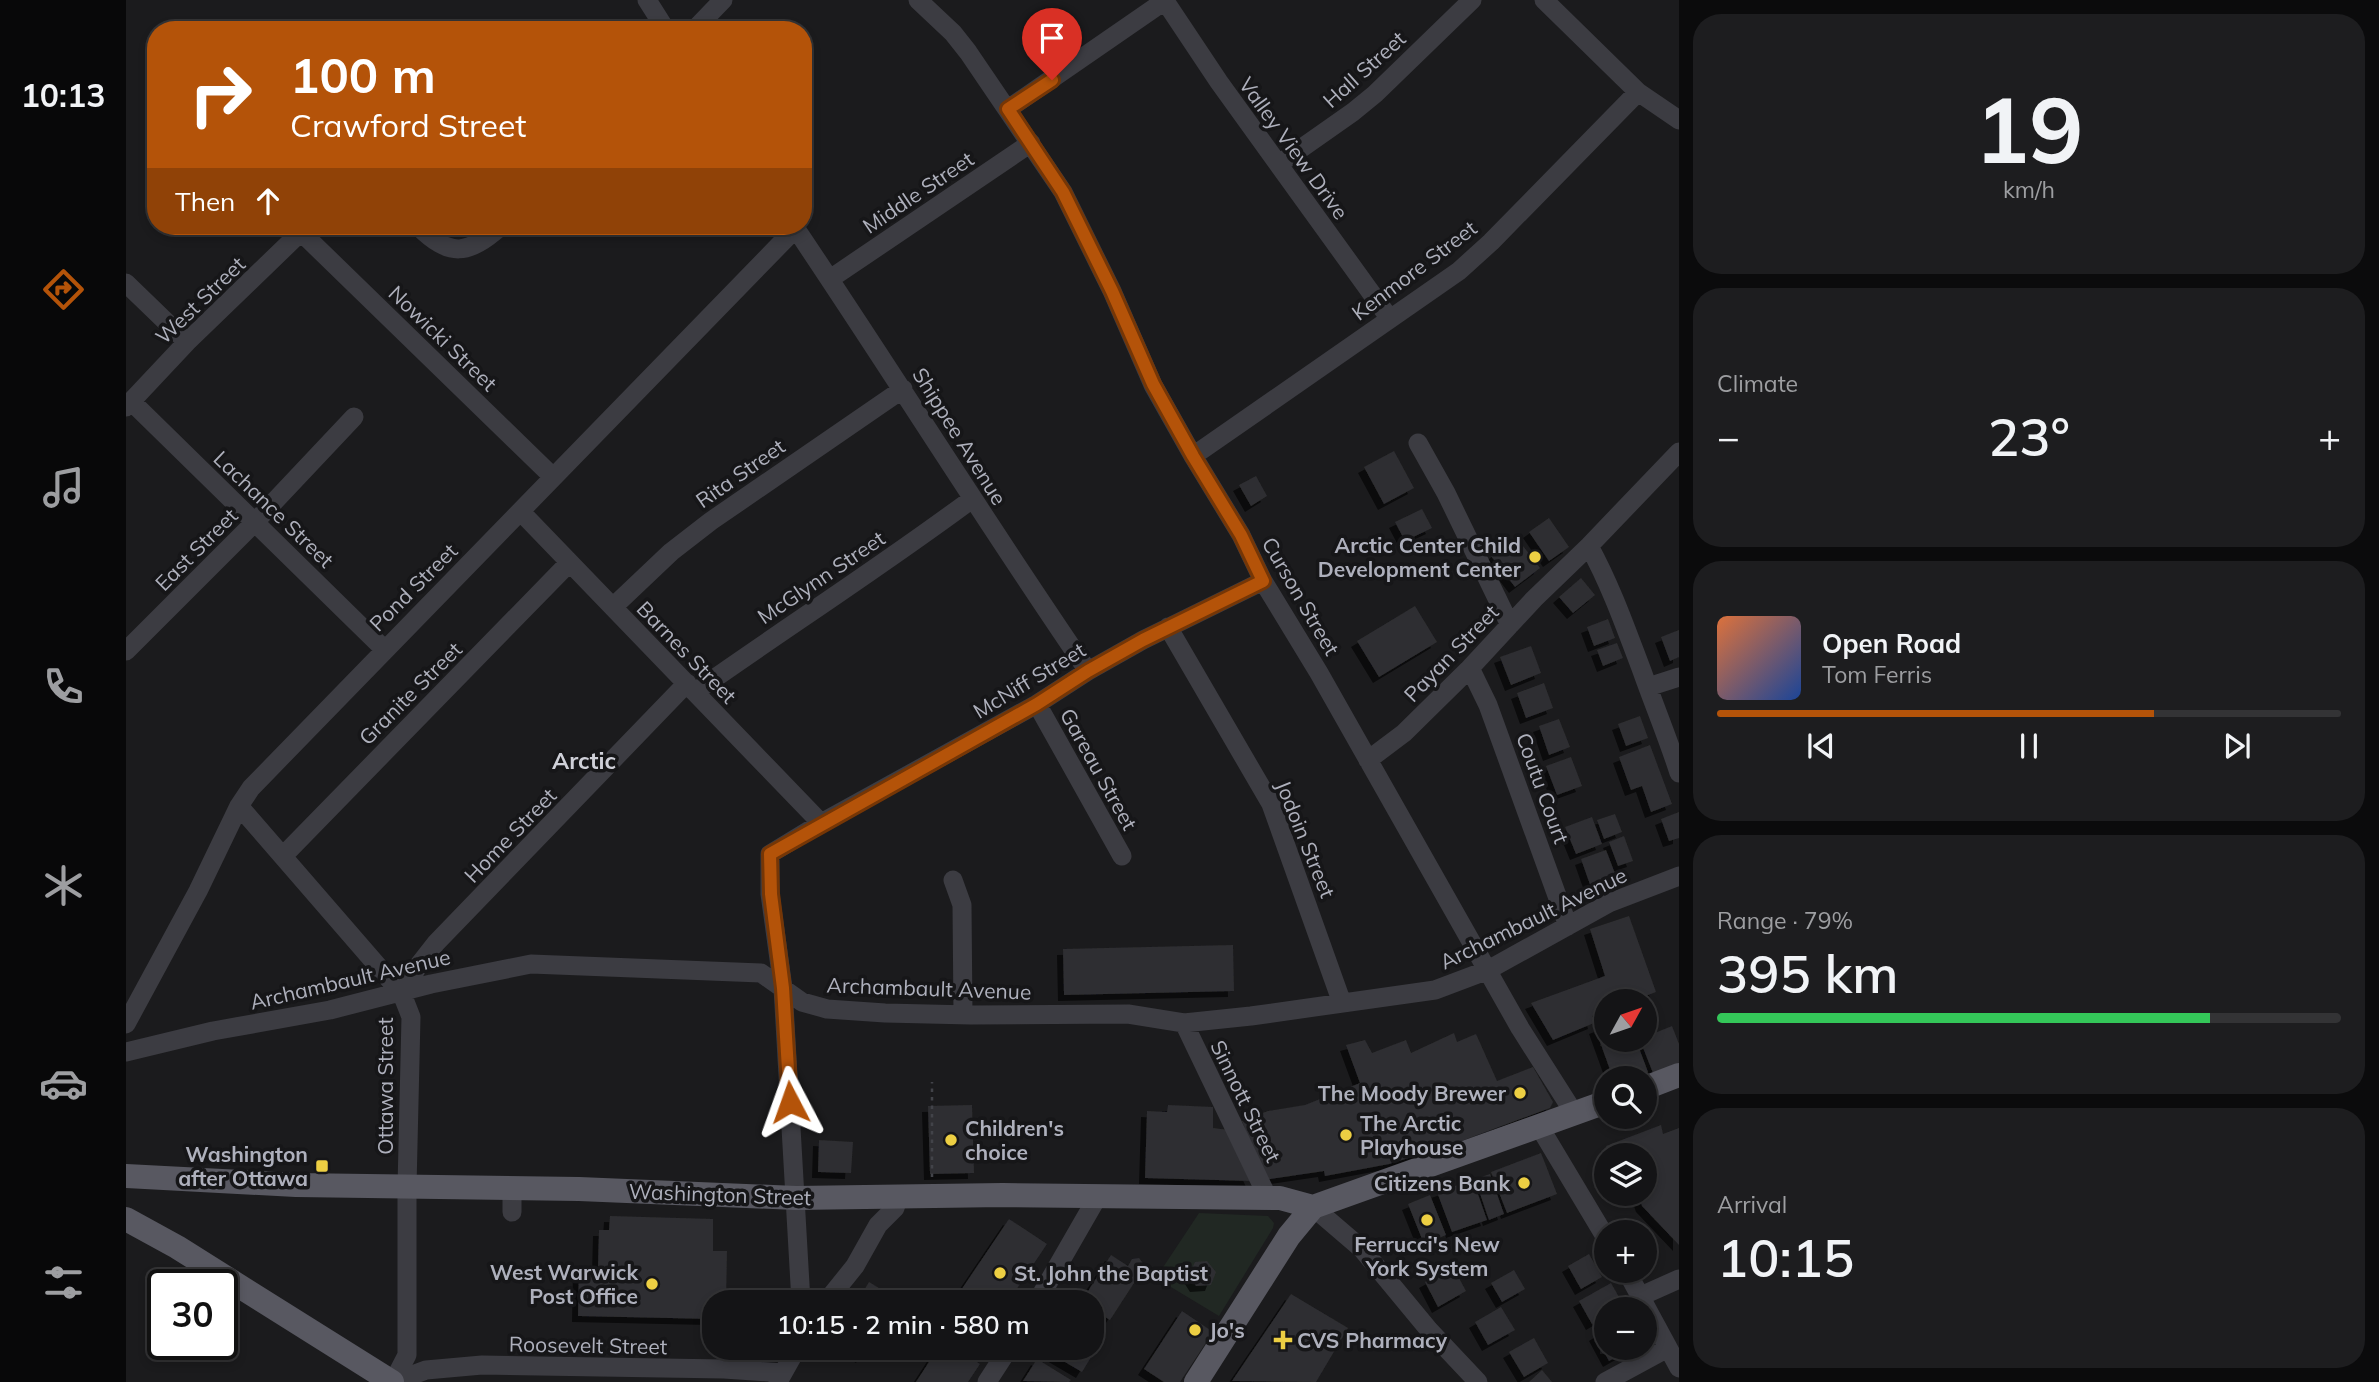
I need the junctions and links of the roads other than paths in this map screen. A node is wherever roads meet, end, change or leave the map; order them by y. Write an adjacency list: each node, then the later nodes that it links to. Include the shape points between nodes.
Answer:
1 (647, 0): 7 (street)
2 (723, 0): 8 (street)
3 (918, 0): 10 (street, Curson Street, via 953,33)
4 (1472, 0): 13 (street, Hall Street, via 1375,94)
5 (1544, 0): 9 (street)
6 (1165, 1): 10 (street); 13 (street, Valley View Drive)
7 (660, 21)
8 (703, 21)
9 (1638, 92): 11 (street); 22 (street, Kenmore Street, via 1479,253)
10 (1008, 109): 12 (street, Curson Street)
11 (1679, 120)
12 (1031, 143): 20 (street, Middle Street); 29 (street, Curson Street, via 1063,192 1153,384)
13 (1279, 164): 22 (street, Valley View Drive)
14 (298, 235): 23 (street, West Street)
15 (310, 235): 30 (street, Nowicki Street)
16 (428, 235): 17 (street, via 450,249 463,249)
17 (490, 235)
18 (787, 235): 30 (street, Pond Street)
19 (800, 235): 20 (street, Shippee Avenue)
20 (830, 279): 24 (street, Shippee Avenue)
21 (126, 283): 23 (street)
22 (1390, 318): 29 (street, Kenmore Street)
23 (187, 342): 25 (street, West Street)
24 (903, 389): 31 (street, Shippee Avenue); 37 (street, Rita Street, via 711,520)
25 (129, 405): 33 (street, Lachance Street)
26 (354, 417): 33 (street, East Street)
27 (1419, 443): 38 (street)
28 (1679, 452): 34 (street, Payan Street)
29 (1193, 456): 36 (street, Curson Street)
30 (553, 477): 32 (street, Pond Street)
31 (972, 499): 43 (street, Shippee Avenue); 46 (street, McGlynn Street, via 898,553)
32 (521, 512): 35 (street, Barnes Street); 40 (street, Pond Street)
33 (254, 523): 40 (street, Lachance Street); 41 (street, East Street)
34 (1589, 546): 38 (street, Payan Street); 45 (street)
35 (569, 563): 37 (street, Barnes Street); 52 (street, Granite Street)
36 (1263, 581): 39 (street, McNiff Street); 48 (street, Curson Street)
37 (612, 607): 46 (street, Barnes Street)
38 (1510, 625): 42 (street, Payan Street)
39 (1168, 627): 43 (street, McNiff Street); 60 (street, Jodoin Street, via 1271,804)
40 (383, 649): 50 (street, Pond Street, via 262,775)
41 (126, 651)
42 (1470, 668): 48 (street, Payan Street, via 1405,733); 56 (street, Coutu Court, via 1488,705)
43 (1088, 671): 47 (street, McNiff Street)
44 (1679, 677): 45 (street)
45 (1648, 687): 49 (street)
46 (691, 688): 51 (street, Barnes Street); 59 (street, Home Street, via 436,943)
47 (1037, 704): 51 (street, McNiff Street); 53 (street, Gareau Street)
48 (1368, 760): 57 (street, Curson Street)
49 (1679, 773)
50 (239, 806): 52 (street, Ottawa Street); 63 (street, Pond Street)
51 (821, 824): 58 (street, McNiff Street, via 770,854)
52 (283, 856): 59 (street, Ottawa Street)
53 (1122, 856)
54 (1679, 876): 56 (street, Archambault Avenue, via 1619,899)
55 (953, 880): 61 (street, via 962,905)
56 (1568, 926): 57 (street, Archambault Avenue)
57 (1488, 970): 60 (street, Archambault Avenue, via 1435,990); 68 (street, Curson Street)
58 (783, 988): 59 (street, Archambault Avenue, via 761,973 531,964); 61 (street, Archambault Avenue, via 802,1002 827,1009); 74 (street)
59 (401, 994): 64 (street, Archambault Avenue); 71 (street, Ottawa Street, via 411,1017)
60 (1342, 1003): 62 (street, Archambault Avenue)
61 (963, 1015): 62 (street, Archambault Avenue, via 1128,1014)
62 (1184, 1023): 75 (street, Sinnott Street)
63 (126, 1024)
64 (126, 1052)
65 (1679, 1075): 66 (main road)
66 (1657, 1083)
67 (1594, 1106): 68 (main road)
68 (1574, 1113): 69 (main road)
69 (1539, 1126): 76 (main road); 78 (street)
70 (126, 1177): 71 (main road, Washington Street)
71 (407, 1187): 74 (main road, Washington Street, via 512,1200); 90 (street, Ottawa Street, via 407,1355)
72 (899, 1195): 73 (main road, Washington Street); 74 (main road, Washington Street); 82 (street, via 895,1208 878,1225)
73 (1098, 1196): 75 (main road, Washington Street); 83 (street)
74 (796, 1198): 81 (street)
75 (1268, 1198): 76 (main road, Washington Street)
76 (1313, 1207): 92 (main road, via 1289,1236); 93 (street, via 1362,1249)
77 (126, 1219): 90 (main road)
78 (1595, 1220)
79 (1679, 1279): 84 (street)
80 (1634, 1283): 84 (street)
81 (800, 1290)
82 (836, 1290)
83 (1044, 1290)
84 (1641, 1296): 85 (street)
85 (1668, 1348): 88 (street); 94 (street)
86 (790, 1360): 89 (street)
87 (1001, 1360): 91 (street)
88 (1679, 1368)
89 (780, 1378): 90 (street, Roosevelt Street, via 724,1369 482,1365 426,1370)
90 (393, 1382)
91 (987, 1382)
92 (1196, 1382)
93 (1478, 1382)
94 (1605, 1382)

